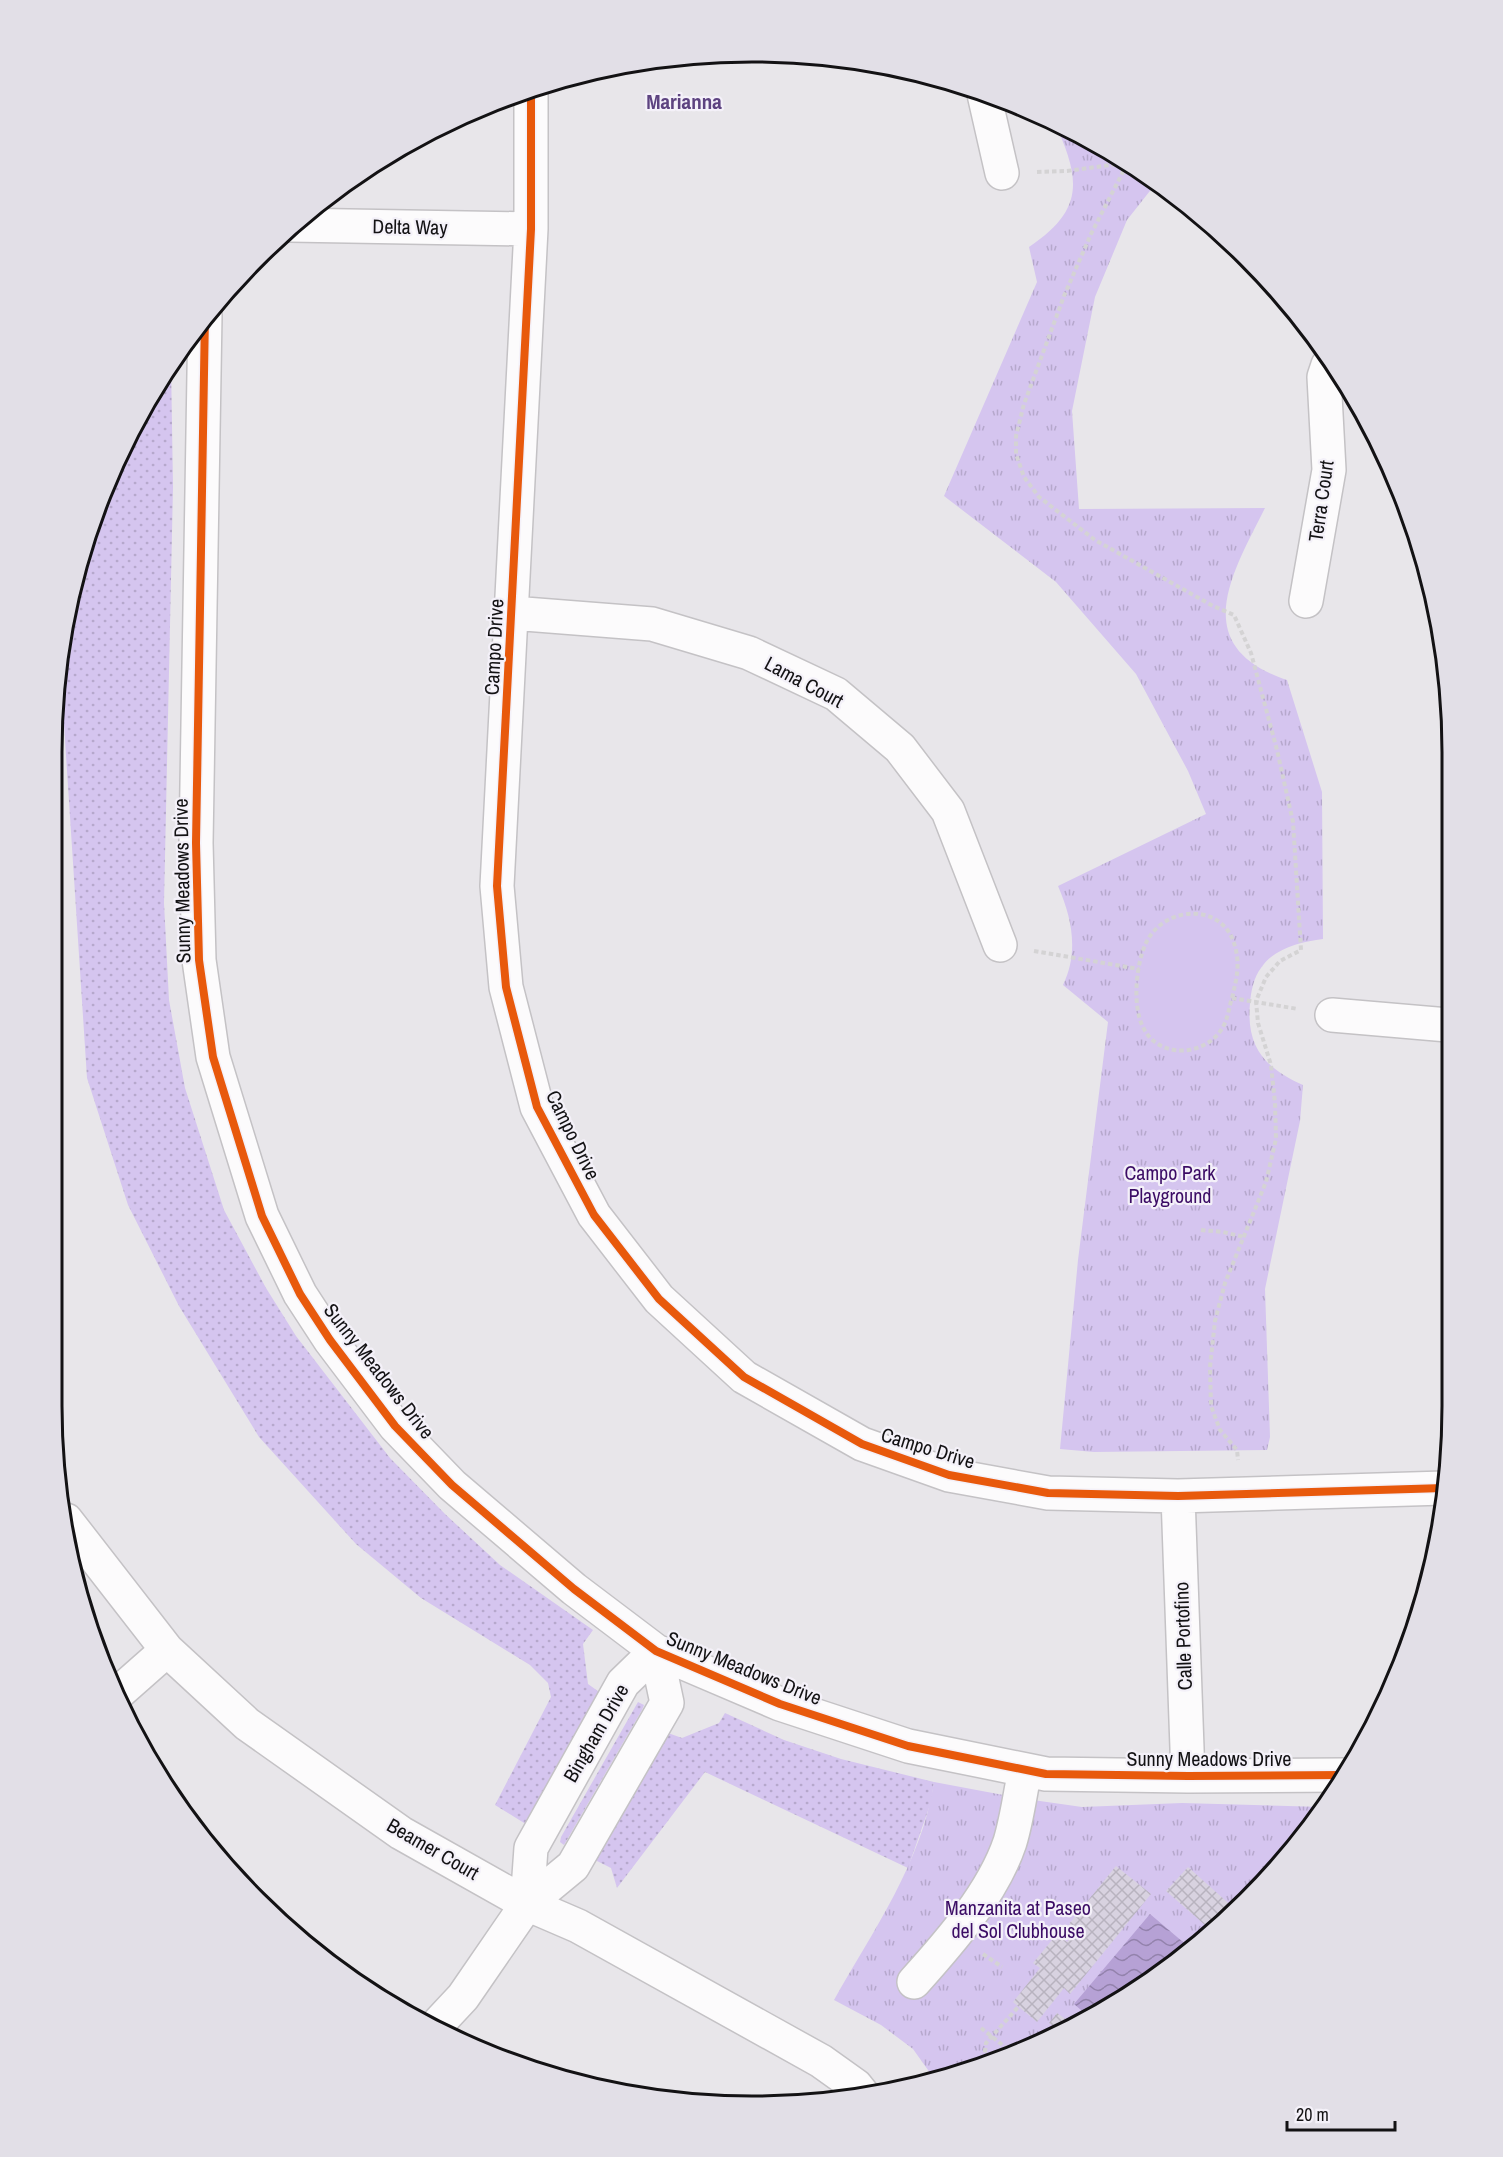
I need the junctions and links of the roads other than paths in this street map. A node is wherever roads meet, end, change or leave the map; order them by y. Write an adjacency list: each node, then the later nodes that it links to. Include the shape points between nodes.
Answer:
1 (531, 98): 5 (street, Campo Drive)
2 (986, 103): 3 (street)
3 (1002, 173)
4 (306, 225): 5 (street, Delta Way)
5 (531, 229): 9 (street, Campo Drive)
6 (205, 330): 17 (street, Sunny Meadows Drive, via 196,843 199,960 213,1057 262,1216 300,1294 395,1426 452,1485 574,1589)
7 (1326, 370): 8 (street, Terra Court, via 1329,470)
8 (1306, 601)
9 (512, 613): 10 (street, Lama Court, via 652,624 748,654 836,694 900,748 948,811); 14 (street, Campo Drive, via 497,886 506,987 537,1107 594,1215 659,1299 744,1377 862,1444 950,1475 1048,1493)
10 (1000, 945)
11 (1332, 1015): 12 (street)
12 (1442, 1024)
13 (1437, 1488): 14 (street, Campo Drive)
14 (1178, 1496): 21 (street, Calle Portofino)
15 (73, 1529): 16 (street, Beamer Court)
16 (167, 1650): 18 (street); 22 (street, Beamer Court, via 247,1724 401,1833)
17 (656, 1651): 19 (street, Sunny Meadows Drive, via 780,1704 908,1746); 22 (street, Bingham Drive, via 623,1683 531,1848); 22 (street, via 667,1702 573,1866)
18 (123, 1689)
19 (1025, 1770): 21 (street, Sunny Meadows Drive); 23 (street, via 1010,1843 993,1877 959,1932)
20 (1334, 1775): 21 (street, Sunny Meadows Drive)
21 (1188, 1776)
22 (527, 1904): 24 (street, via 463,1997); 25 (street, Beamer Court, via 578,1926 821,2061)
23 (914, 1982)
24 (440, 2021)
25 (857, 2087)

